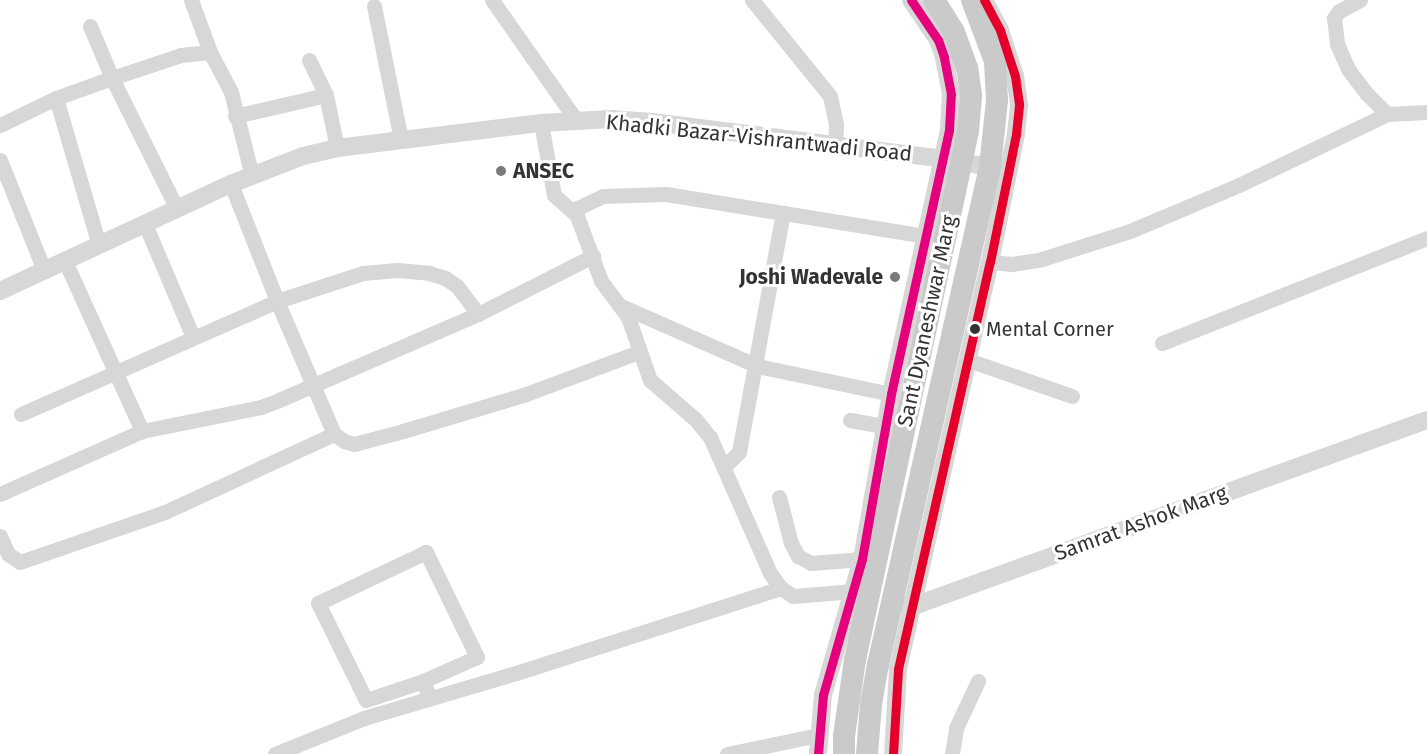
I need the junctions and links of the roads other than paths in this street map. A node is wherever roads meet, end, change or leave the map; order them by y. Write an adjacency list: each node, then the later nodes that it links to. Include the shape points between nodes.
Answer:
1 (191, 0): 11 (street)
2 (492, 0): 19 (street)
3 (752, 0): 23 (street, via 830,96 836,125)
4 (911, 0): 26 (street, via 938,40 949,72)
5 (934, 0): 26 (main road, Sant Dyaneshwar Marg, via 954,32 967,68 971,95)
6 (972, 0): 27 (main road, Sant Dyaneshwar Marg, via 995,61)
7 (984, 0): 27 (street, via 1010,56 1019,104)
8 (1360, 0): 17 (street, via 1334,18 1337,44 1348,69)
9 (374, 6): 22 (street)
10 (90, 26): 13 (street)
11 (210, 52): 13 (street, via 181,55); 18 (street, via 231,92)
12 (309, 60): 14 (street)
13 (112, 78): 15 (street); 30 (street)
14 (326, 95): 18 (street); 24 (street)
15 (56, 98): 21 (street); 36 (street)
16 (1427, 112): 17 (street)
17 (1388, 114): 39 (street, via 1239,186 1130,231 1042,259 1012,264)
18 (235, 116): 28 (street)
19 (576, 120): 20 (street, Khadki Bazar-Vishrantwadi Road); 23 (street, Khadki Bazar-Vishrantwadi Road, via 652,122)
20 (541, 123): 22 (street, Khadki Bazar-Vishrantwadi Road); 31 (street, via 550,187 562,204)
21 (0, 125)
22 (401, 140): 24 (street, Khadki Bazar-Vishrantwadi Road)
23 (835, 145): 26 (street, Khadki Bazar-Vishrantwadi Road)
24 (337, 148): 28 (street, Khadki Bazar-Vishrantwadi Road, via 303,156)
25 (0, 160): 40 (street)
26 (953, 160): 27 (street, Khadki Bazar-Vishrantwadi Road); 34 (street); 66 (main road, Sant Dyaneshwar Marg)
27 (999, 169): 39 (street); 67 (main road, Sant Dyaneshwar Marg)
28 (252, 176): 29 (street, Khadki Bazar-Vishrantwadi Road)
29 (231, 184): 30 (street, Khadki Bazar-Vishrantwadi Road); 42 (street)
30 (177, 209): 33 (street, Khadki Bazar-Vishrantwadi Road)
31 (573, 210): 32 (street, via 603,196 666,194); 37 (street)
32 (783, 213): 34 (street); 49 (street)
33 (145, 224): 36 (street, Khadki Bazar-Vishrantwadi Road); 45 (street)
34 (925, 236): 52 (street)
35 (1427, 238): 46 (street)
36 (99, 245): 38 (street, Khadki Bazar-Vishrantwadi Road)
37 (593, 256): 43 (street, via 601,281); 44 (street)
38 (65, 261): 40 (street, Khadki Bazar-Vishrantwadi Road); 50 (street)
39 (990, 261): 48 (street)
40 (44, 270): 41 (street, Khadki Bazar-Vishrantwadi Road)
41 (0, 291)
42 (277, 302): 44 (street, via 363,273 397,270 445,278 457,286); 45 (street); 51 (street)
43 (618, 305): 47 (street, via 628,317); 49 (street)
44 (478, 314): 51 (street)
45 (193, 337): 50 (street)
46 (1162, 343)
47 (639, 352): 59 (street, via 526,394 403,431 354,444); 60 (street, via 650,380 703,427)
48 (968, 360): 53 (street); 67 (street)
49 (757, 366): 52 (street); 60 (street, via 739,452)
50 (115, 370): 54 (street); 58 (street)
51 (312, 387): 58 (street, via 261,407); 59 (street)
52 (891, 394): 57 (street)
53 (1072, 396)
54 (21, 414)
55 (850, 420): 57 (street)
56 (1427, 420): 67 (street, Samrat Ashok Marg)
57 (885, 426): 64 (street)
58 (142, 431): 61 (street)
59 (334, 434): 63 (street, via 165,512 20,562 8,554)
60 (725, 466): 65 (street, via 770,573)
61 (0, 494)
62 (779, 497): 64 (street, via 798,556 812,563)
63 (0, 536)
64 (862, 559): 66 (street)
65 (781, 588): 66 (street, via 792,596); 70 (street)
66 (861, 594): 67 (street); 71 (street, via 823,695); 75 (main road, Sant Dyaneshwar Marg)
67 (901, 605): 76 (main road, Sant Dyaneshwar Marg, via 871,704); 77 (street)
68 (423, 681): 68 (street, via 366,700 318,603 426,552 477,657); 70 (street)
69 (978, 681): 78 (street, via 956,728)
70 (429, 697): 72 (street)
71 (818, 735): 73 (street); 74 (street)
72 (275, 754)
73 (727, 754)
74 (818, 754)
75 (844, 754)
76 (867, 754)
77 (893, 754)
78 (952, 754)

